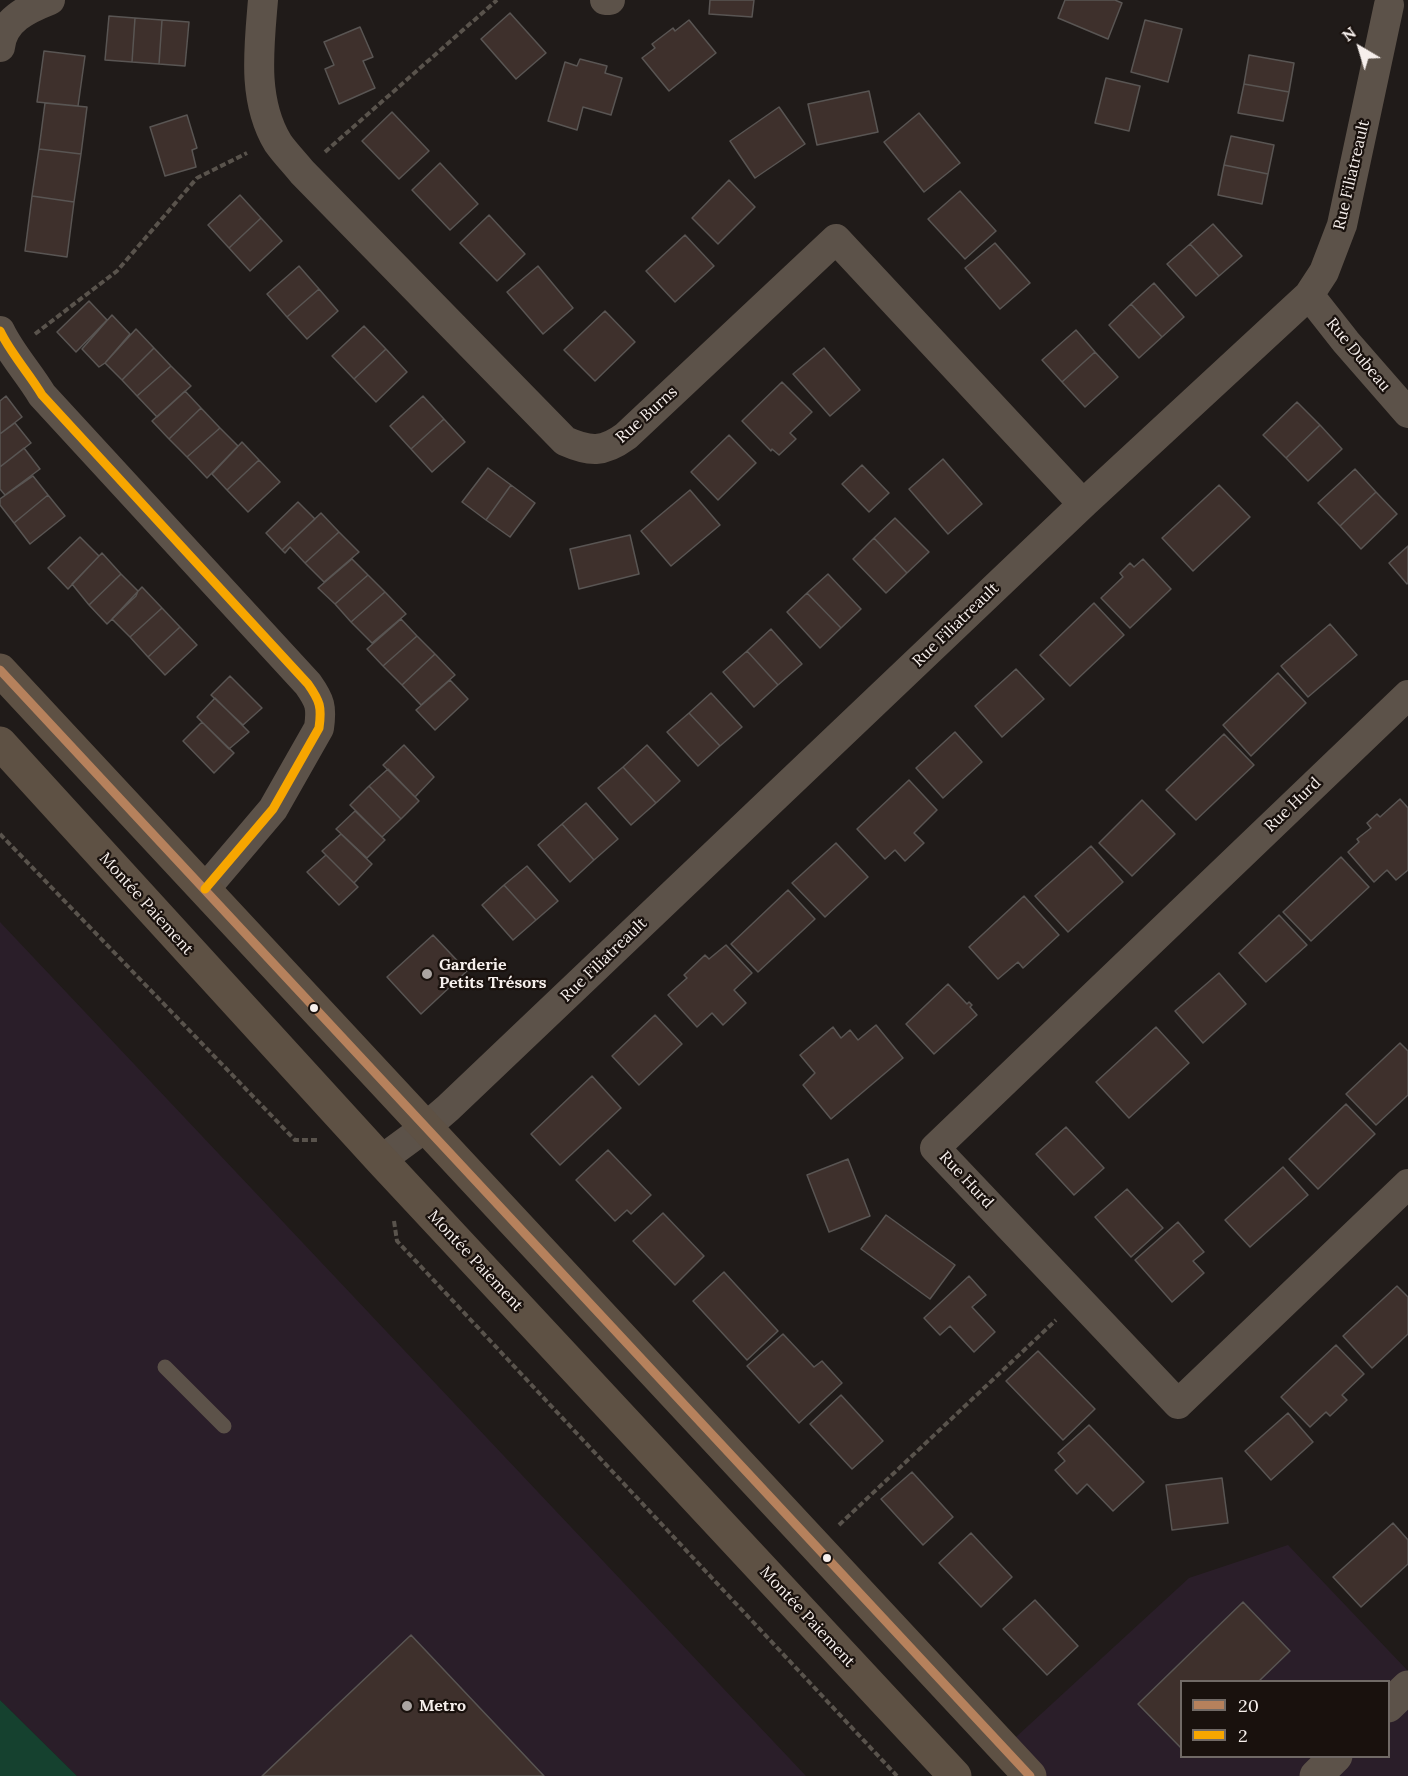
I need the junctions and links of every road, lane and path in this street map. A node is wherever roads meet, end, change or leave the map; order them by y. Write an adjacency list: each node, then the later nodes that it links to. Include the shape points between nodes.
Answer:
1 (50, 0): 7 (street, via 17,17 6,28)
2 (263, 0): 9 (street, Rue Burns, via 259,77 267,121 279,144)
3 (497, 0): 9 (path)
4 (605, 0): 5 (street)
5 (610, 0)
6 (1387, 4): 10 (street, Rue Filiatreault, via 1342,225 1324,272)
7 (0, 47)
8 (247, 153): 12 (path, via 197,178 117,271)
9 (302, 172): 14 (street, Rue Burns, via 549,427 565,441 596,450 626,436 836,239)
10 (1310, 295): 13 (street, Rue Dubeau); 14 (street, Rue Filiatreault)
11 (0, 331): 21 (street, via 42,395 318,699 322,712 320,728 273,809)
12 (28, 339)
13 (1408, 413)
14 (1083, 504): 22 (street, Rue Filiatreault)
15 (0, 670): 21 (main road)
16 (1408, 695): 27 (street, Rue Hurd, via 935,1148)
17 (0, 743): 19 (main road, Montée Paiement)
18 (0, 759): 19 (main road)
19 (52, 801): 24 (main road, Montée Paiement)
20 (0, 834): 23 (path, via 295,1140 319,1140)
21 (205, 889): 22 (main road)
22 (426, 1127): 24 (street, Rue Filiatreault); 30 (main road)
23 (328, 1148)
24 (381, 1160): 35 (main road, Montée Paiement)
25 (1408, 1184): 27 (street, Rue Hurd, via 1178,1404)
26 (393, 1211): 34 (path, via 397,1241)
27 (1078, 1299): 30 (path)
28 (165, 1367): 29 (lane)
29 (224, 1426)
30 (817, 1546): 36 (main road)
31 (1408, 1687): 32 (street)
32 (1390, 1705)
33 (1334, 1758): 37 (street)
34 (897, 1776)
35 (955, 1776)
36 (1030, 1776)
37 (1316, 1776)

